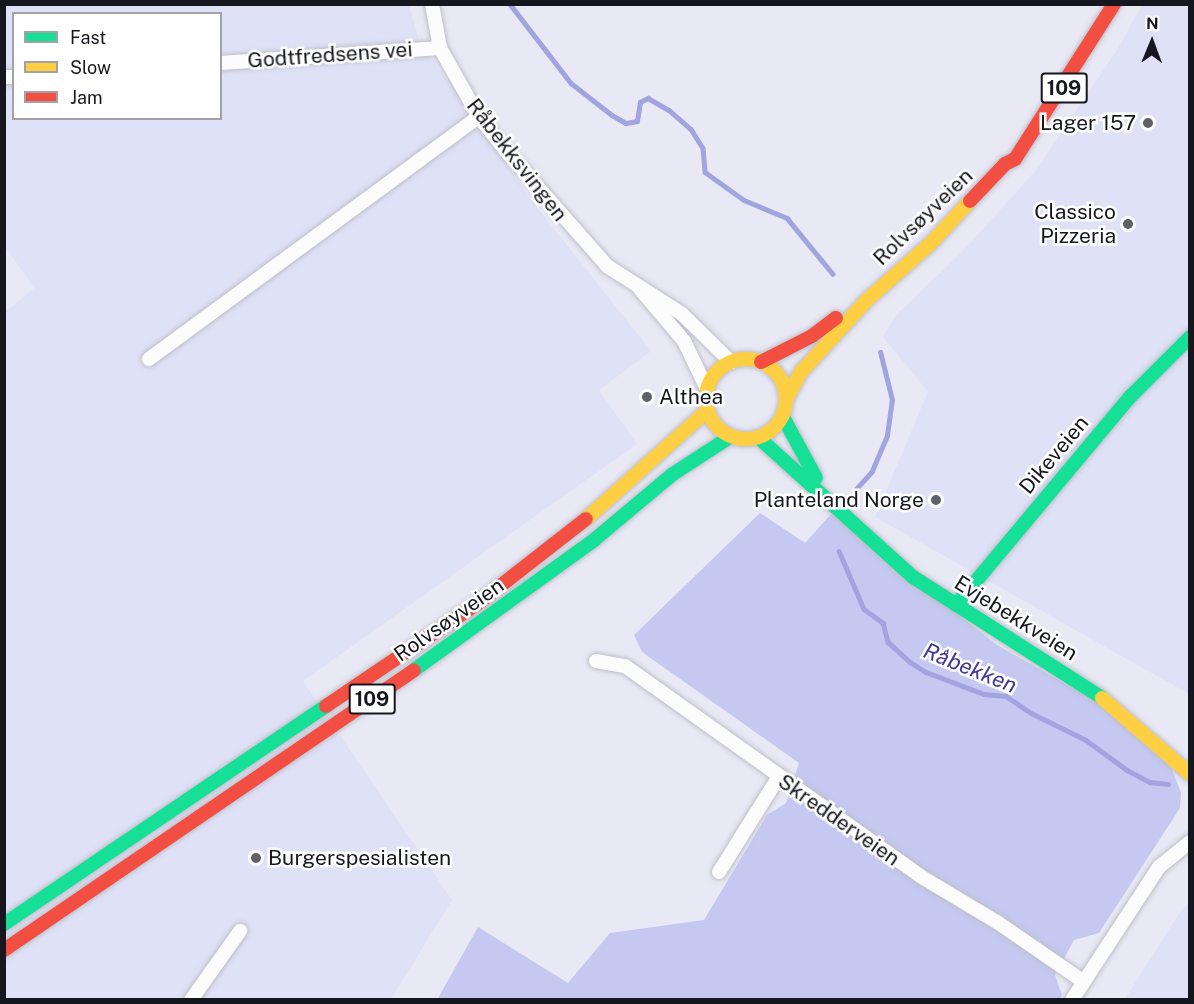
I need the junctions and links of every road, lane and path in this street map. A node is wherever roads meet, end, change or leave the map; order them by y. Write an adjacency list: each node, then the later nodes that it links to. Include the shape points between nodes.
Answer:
1 (432, 4): 4 (street, Råbekksvingen)
2 (1100, 4): 7 (main road, Rolvsøyveien / 109, via 1042,105 1006,153)
3 (1114, 4): 7 (main road, Rolvsøyveien / 109, via 1050,110 1015,159)
4 (440, 48): 5 (street, Godtfredsens vei); 6 (street, Råbekksvingen)
5 (222, 63)
6 (479, 117): 8 (street, Råbekksvingen, via 584,244); 11 (street)
7 (1005, 164): 9 (main road, Rolvsøyveien / 109, via 963,212)
8 (639, 289): 12 (street, Råbekksvingen, via 682,314); 14 (street, Råbekksvingen, via 684,341)
9 (868, 299): 13 (main road, Rolvsøyveien / 109, via 812,336); 15 (main road, Rolvsøyveien / 109, via 801,372)
10 (1190, 337): 21 (main road, Dikeveien, via 1131,396)
11 (149, 358)
12 (731, 362): 13 (main road, 109); 14 (main road, via 716,372)
13 (761, 362): 15 (main road, via 779,376)
14 (707, 389): 16 (main road)
15 (787, 398): 17 (main road, 109)
16 (707, 411): 18 (main road, via 716,427); 27 (main road, Rolvsøyveien / 109, via 589,518 481,601)
17 (783, 417): 19 (main road, via 773,430); 20 (main road, Evjebekkveien)
18 (730, 437): 19 (main road); 29 (main road, Rolvsøyveien / 109, via 673,474 489,619)
19 (759, 438): 20 (main road, Evjebekkveien)
20 (824, 494): 21 (main road, Evjebekkveien, via 853,526 913,577)
21 (956, 605): 23 (main road, Evjebekkveien, via 1094,692)
22 (596, 661): 24 (street, Skredderveien, via 625,666)
23 (1190, 774)
24 (778, 778): 26 (street); 30 (street, Skredderveien)
25 (1190, 842): 30 (street, via 1159,867)
26 (719, 872)
27 (4, 924)
28 (240, 930): 31 (street)
29 (4, 950)
30 (1083, 981): 32 (street)
31 (191, 999)
32 (1072, 999)

